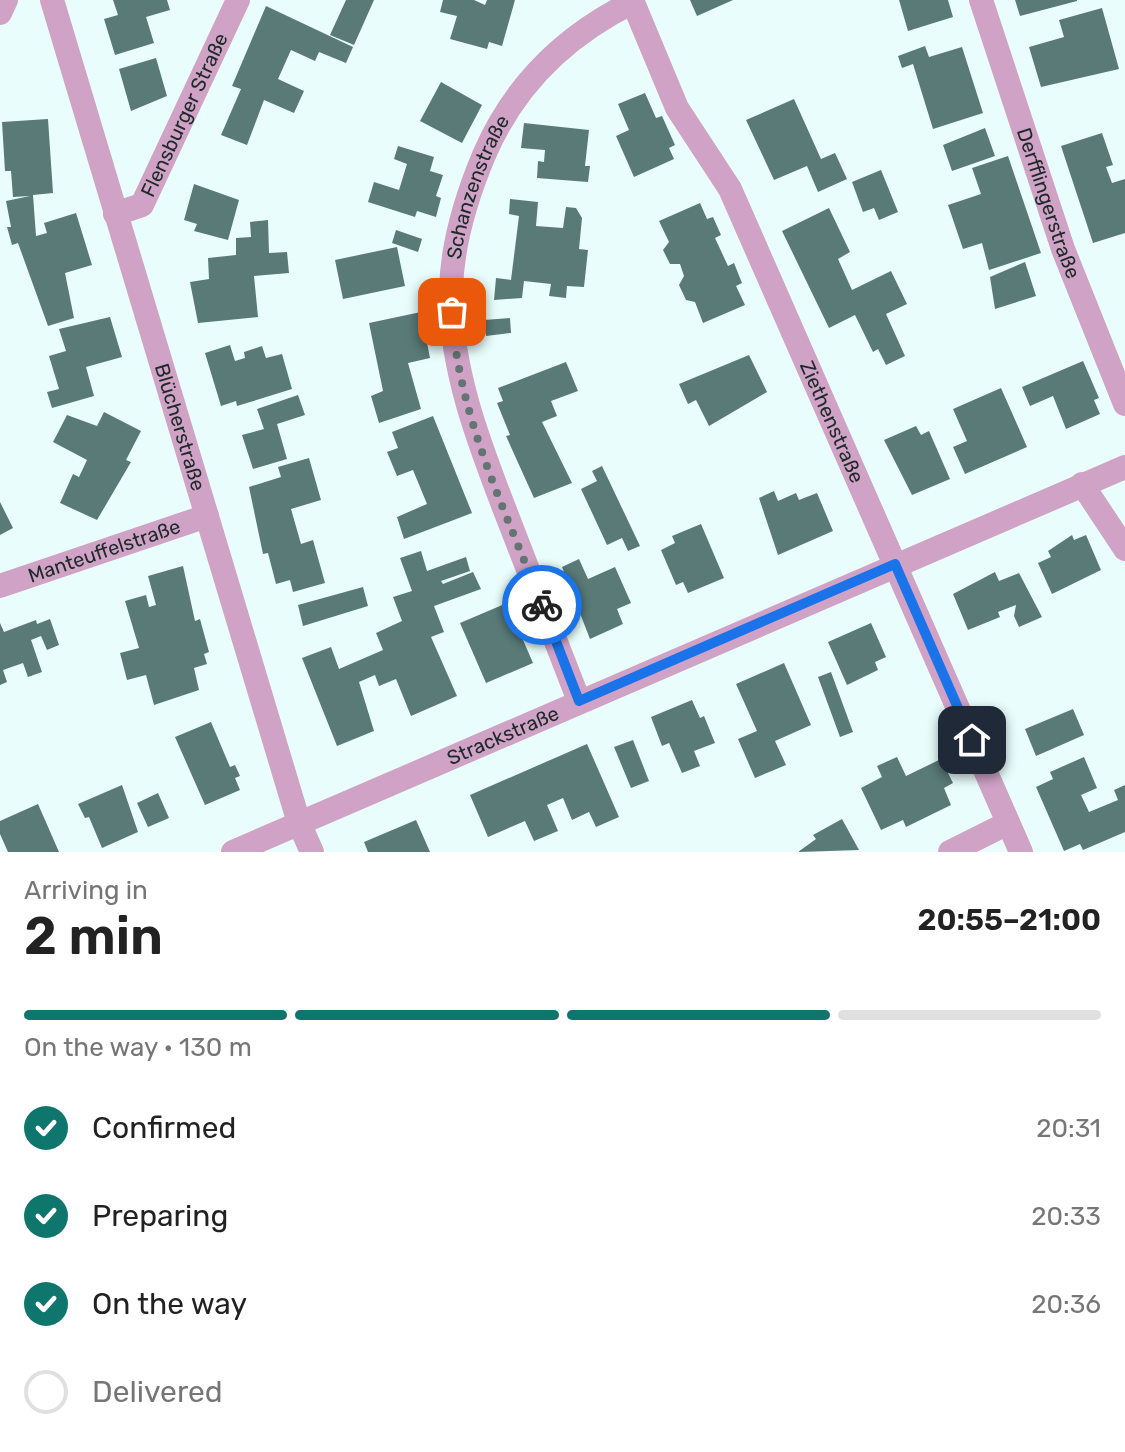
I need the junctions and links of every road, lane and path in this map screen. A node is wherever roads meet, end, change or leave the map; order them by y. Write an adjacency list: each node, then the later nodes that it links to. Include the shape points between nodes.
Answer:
1 (6, 0): 6 (street)
2 (52, 0): 7 (street, Blücherstraße)
3 (238, 0): 7 (street, Flensburger Straße, via 142,205)
4 (981, 0): 8 (street, Derfflingerstraße, via 1063,249)
5 (632, 1): 13 (street, Ziethenstraße, via 677,108 730,189); 15 (street, Schanzenstraße, via 557,49 523,88 492,137 467,195 451,290 453,335 488,468)
6 (0, 13)
7 (115, 214): 11 (street, Blücherstraße)
8 (1125, 404)
9 (1125, 467): 10 (street, Strackstraße)
10 (1082, 484): 12 (street); 13 (street, Strackstraße)
11 (207, 516): 14 (street, Manteuffelstraße); 16 (street, Blücherstraße)
12 (1125, 549)
13 (895, 564): 15 (street, Strackstraße); 17 (street, Ziethenstraße)
14 (0, 586)
15 (579, 701): 16 (street, Strackstraße)
16 (299, 823): 18 (street, Strackstraße); 19 (street, Blücherstraße)
17 (1008, 823): 20 (street); 21 (street, Ziethenstraße)
18 (233, 852)
19 (312, 852)
20 (950, 852)
21 (1021, 852)

